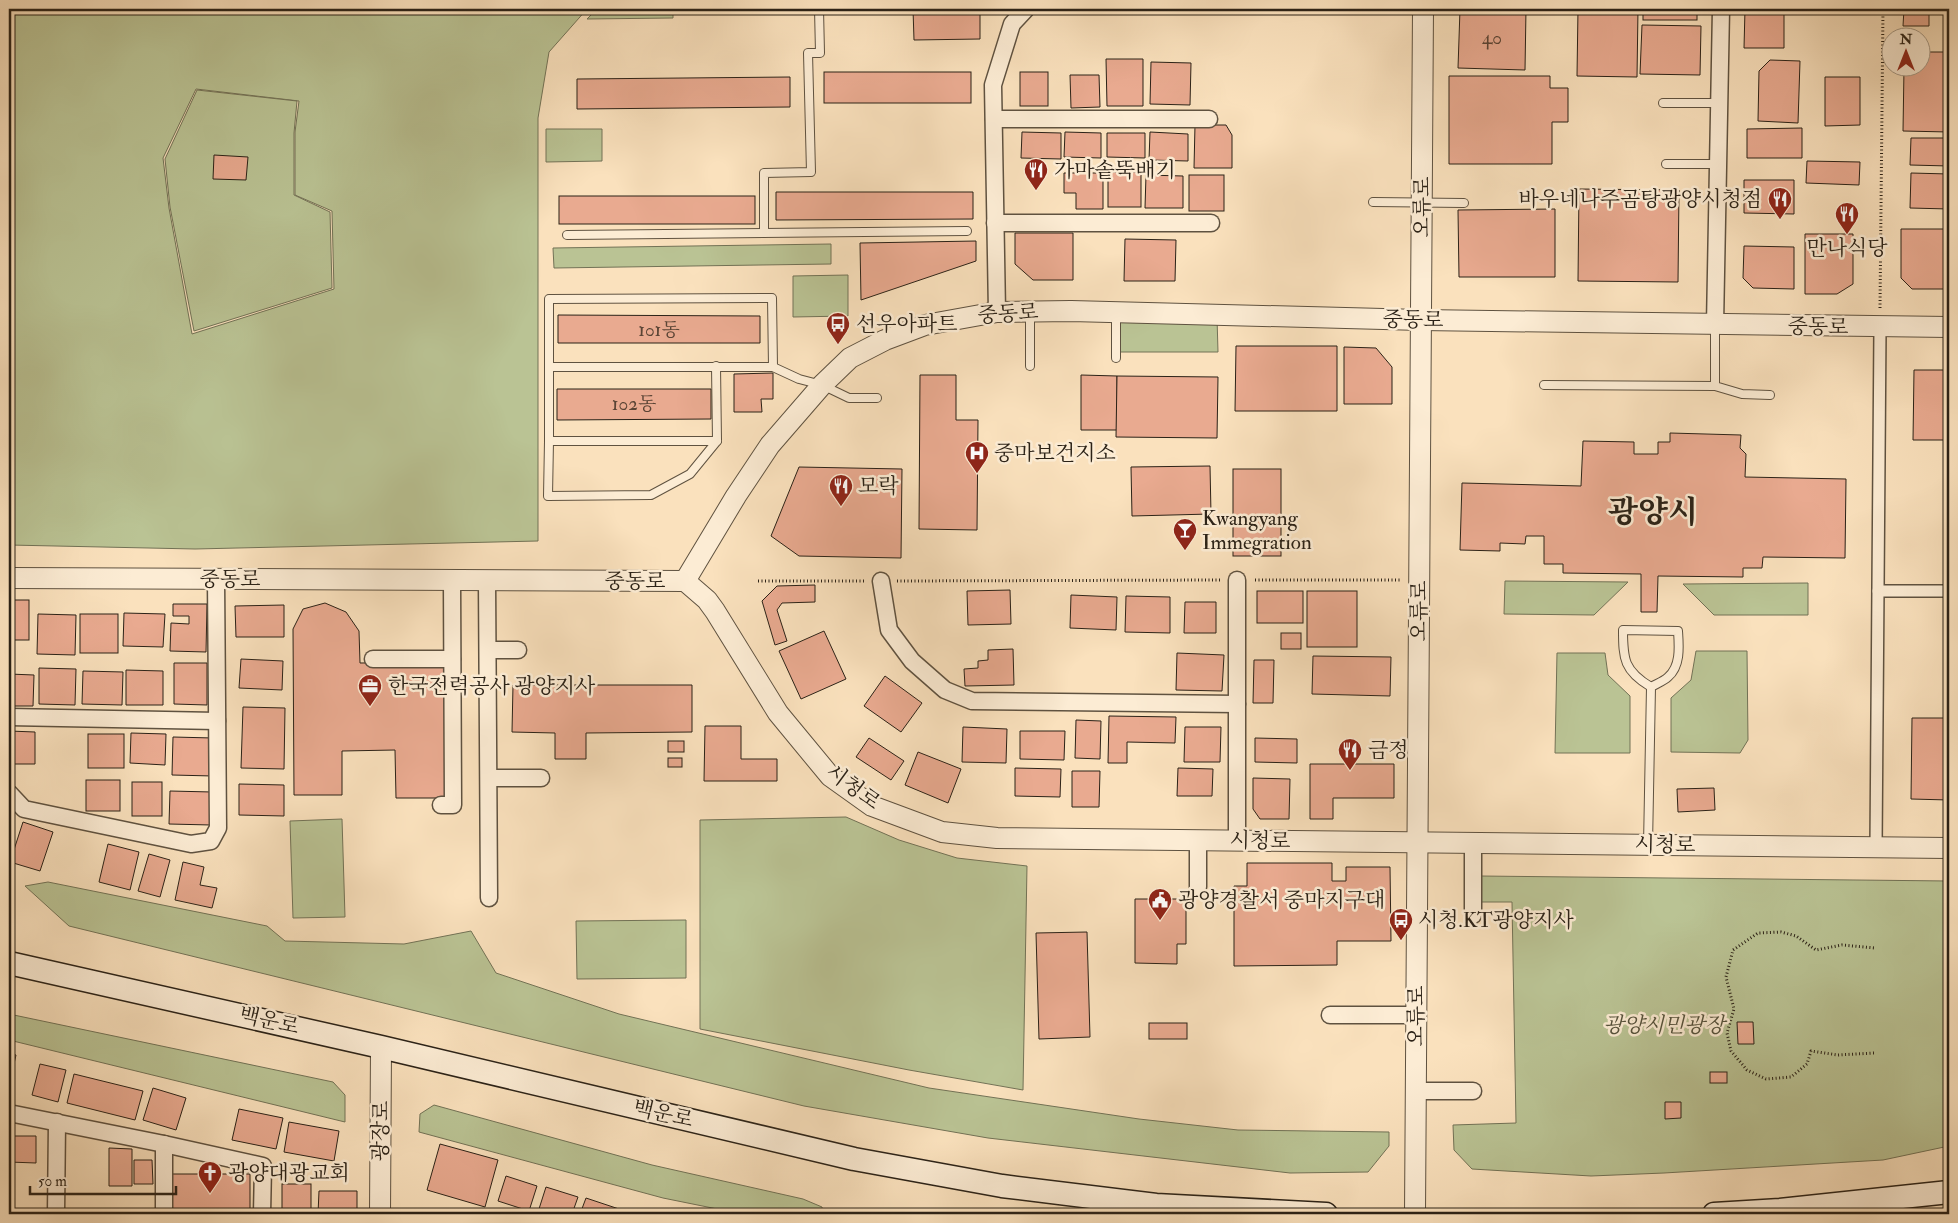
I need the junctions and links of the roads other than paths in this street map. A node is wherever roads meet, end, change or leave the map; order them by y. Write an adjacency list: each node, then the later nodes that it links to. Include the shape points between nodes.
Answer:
1 (819, 9): 17 (lane, via 820,53 808,53 811,172 764,173)
2 (1026, 9): 7 (street, via 1012,24 994,85)
3 (1423, 9): 12 (street, 오류로)
4 (1721, 9): 6 (street)
5 (1663, 103): 6 (lane)
6 (1719, 103): 10 (street)
7 (994, 119): 8 (street); 14 (street)
8 (1209, 119)
9 (1666, 164): 10 (lane)
10 (1718, 164): 23 (street)
11 (1373, 202): 12 (lane)
12 (1422, 203): 13 (lane); 22 (street, 오류로)
13 (1464, 203)
14 (995, 222): 15 (street); 19 (street)
15 (1211, 223)
16 (967, 231): 17 (lane)
17 (764, 233): 18 (lane)
18 (567, 235)
19 (997, 312): 20 (street, 중동로); 31 (street, 중동로, via 925,325 885,340 850,358)
20 (1030, 312): 21 (street, 중동로); 28 (lane)
21 (1116, 312): 22 (street, 중동로); 26 (lane)
22 (1421, 320): 23 (street, 중동로); 61 (street, 오류로)
23 (1716, 325): 25 (street, 중동로); 33 (lane)
24 (1949, 327): 25 (street, 중동로)
25 (1880, 328): 45 (street)
26 (1116, 358)
27 (716, 366): 29 (lane); 30 (lane); 37 (lane)
28 (1030, 366)
29 (549, 367): 30 (lane, via 549,299 772,298); 36 (lane)
30 (773, 367): 31 (lane, via 799,379)
31 (822, 384): 35 (lane, via 849,398); 43 (street, 중동로, via 770,446)
32 (1544, 385): 33 (lane)
33 (1715, 386): 34 (lane, via 1742,394)
34 (1770, 395)
35 (877, 398)
36 (549, 441): 37 (lane); 37 (lane, via 548,496 651,495 690,474)
37 (717, 441)
38 (9, 578): 39 (street, 중동로)
39 (216, 579): 40 (street, 중동로); 54 (street)
40 (452, 580): 41 (street, 중동로); 50 (street)
41 (487, 580): 43 (street, 중동로); 47 (street)
42 (1237, 580): 52 (street)
43 (685, 581): 59 (street, 시청로, via 707,600 778,713 830,776 872,806 942,832 998,838)
44 (881, 581): 52 (street, via 889,630 912,661 946,690 972,701)
45 (1878, 591): 46 (street); 64 (street)
46 (1949, 591)
47 (488, 650): 48 (street); 55 (street)
48 (518, 650)
49 (373, 659): 50 (street)
50 (452, 659): 58 (street, via 453,805)
51 (1651, 687): 51 (lane, via 1668,677 1677,665 1678,631 1623,630 1626,664 1636,678); 63 (lane)
52 (1237, 704): 60 (street)
53 (9, 717): 54 (street)
54 (217, 721): 57 (street, via 218,828 212,841 191,844 24,808)
55 (488, 778): 56 (street); 67 (street)
56 (541, 778)
57 (9, 793)
58 (441, 805)
59 (1198, 841): 60 (street, 시청로); 66 (street)
60 (1237, 841): 61 (street, 시청로)
61 (1418, 843): 62 (street, 시청로); 72 (street, 오류로)
62 (1473, 843): 63 (street, 시청로); 68 (street)
63 (1648, 845): 64 (street, 시청로)
64 (1876, 847): 65 (street, 시청로)
65 (1949, 848)
66 (1198, 887)
67 (489, 898)
68 (1473, 915)
69 (9, 948): 70 (main road)
70 (14, 967): 73 (main road, 백운로)
71 (1330, 1015): 72 (street)
72 (1416, 1015): 74 (street, 오류로)
73 (382, 1047): 83 (street, 광장로); 84 (main road, 백운로, via 854,1159 993,1185 1156,1205)
74 (1416, 1091): 75 (street); 85 (street, 오류로)
75 (1473, 1091)
76 (9, 1113): 77 (street)
77 (57, 1122): 78 (street); 80 (street)
78 (164, 1144): 81 (street); 82 (street, via 263,1166)
79 (1949, 1192): 86 (main road)
80 (56, 1214)
81 (164, 1214)
82 (262, 1214)
83 (380, 1214)
84 (1326, 1214)
85 (1415, 1214)
86 (1714, 1214)

